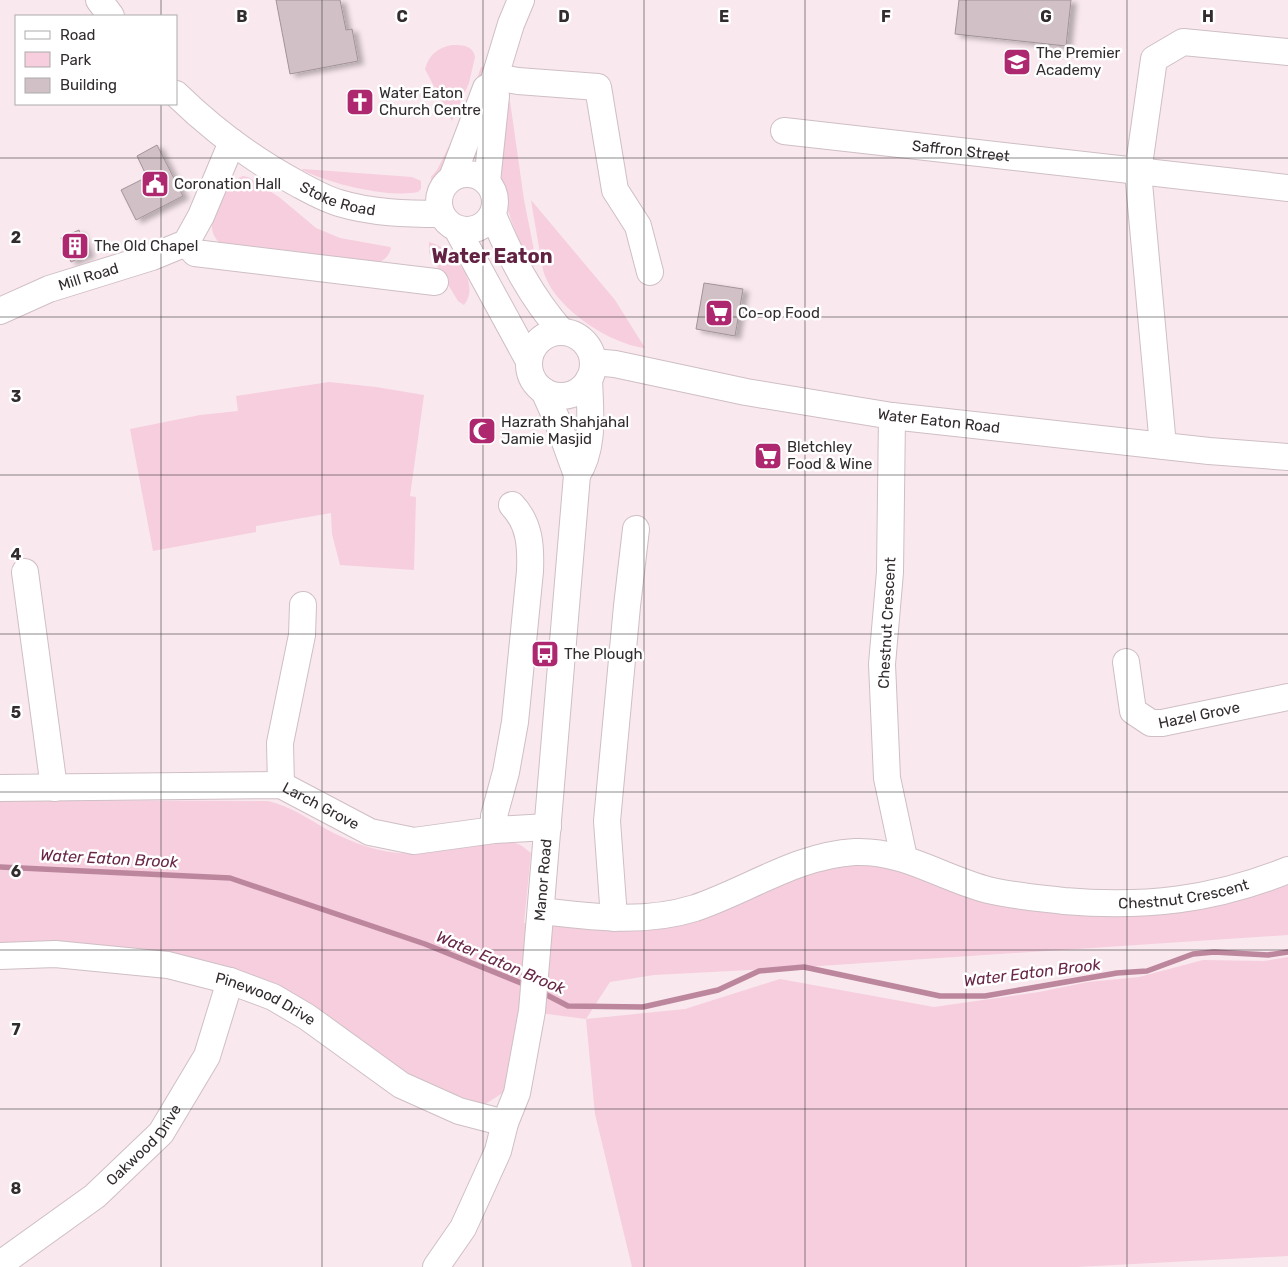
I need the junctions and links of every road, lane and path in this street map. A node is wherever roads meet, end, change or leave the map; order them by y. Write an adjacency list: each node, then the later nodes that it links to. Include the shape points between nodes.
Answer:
1 (99, 0): 3 (street)
2 (521, 0): 5 (street)
3 (109, 15)
4 (1288, 52): 9 (street, via 1183,42 1154,59)
5 (494, 79): 10 (street, via 484,93); 11 (street, via 496,96); 16 (street, via 598,87 615,190 638,226)
6 (178, 96): 8 (street, Stoke Road)
7 (784, 131): 9 (street, Saffron Street)
8 (232, 142): 14 (street, Stoke Road, via 281,175 337,203); 15 (street)
9 (1138, 172): 12 (street, Saffron Street); 24 (street)
10 (452, 178): 11 (street, via 472,175); 14 (street, via 439,198 439,206)
11 (487, 182): 13 (street, via 495,197)
12 (1288, 188)
13 (493, 215): 14 (street, via 481,227 465,231); 19 (street, via 523,279)
14 (449, 221): 20 (street)
15 (186, 243): 17 (street, via 195,253); 18 (street, Mill Road, via 49,289)
16 (650, 272)
17 (435, 282)
18 (0, 311)
19 (562, 332): 20 (street, via 539,341); 21 (street, via 576,336 584,343 590,352)
20 (529, 361): 22 (street, via 534,382)
21 (591, 371): 22 (street, via 583,388 568,395 558,396); 23 (street, Water Eaton Road, via 615,364 746,392); 26 (street, Manor Road, via 587,454)
22 (544, 391): 26 (street, Manor Road)
23 (892, 416): 24 (street, Water Eaton Road); 38 (street, Chestnut Crescent, via 890,572 882,664 887,778)
24 (1162, 446): 25 (street, Water Eaton Road)
25 (1288, 458)
26 (577, 475): 36 (street, Manor Road)
27 (512, 505): 37 (street, via 520,513 529,535 531,553 515,722 494,816)
28 (636, 529): 41 (street, via 607,821)
29 (25, 572): 35 (street)
30 (303, 605): 33 (street, via 302,635 280,743)
31 (1126, 662): 32 (street, Hazel Grove, via 1133,711 1151,723)
32 (1288, 697)
33 (281, 785): 35 (street, Larch Grove); 37 (street, Larch Grove, via 370,832 388,837 414,841)
34 (0, 788): 35 (street, Larch Grove)
35 (54, 788)
36 (548, 826): 37 (street, Larch Grove); 40 (street, Manor Road)
37 (494, 830)
38 (904, 858): 39 (street, Chestnut Crescent, via 988,890 1033,898 1107,904 1148,903 1209,895); 41 (street, Chestnut Crescent, via 872,852 832,856 792,867 693,908 649,918)
39 (1288, 870)
40 (541, 911): 41 (street, Chestnut Crescent); 44 (street, Manor Road, via 532,1011 518,1093)
41 (614, 918)
42 (0, 956): 43 (street, Pinewood Drive, via 54,954 168,965)
43 (230, 981): 44 (street, Pinewood Drive, via 273,997 307,1017 401,1085 458,1111); 45 (street, Oakwood Drive, via 207,1056 161,1133 95,1196)
44 (505, 1123): 46 (street, Manor Road, via 498,1151 463,1228)
45 (0, 1266)
46 (436, 1267)

